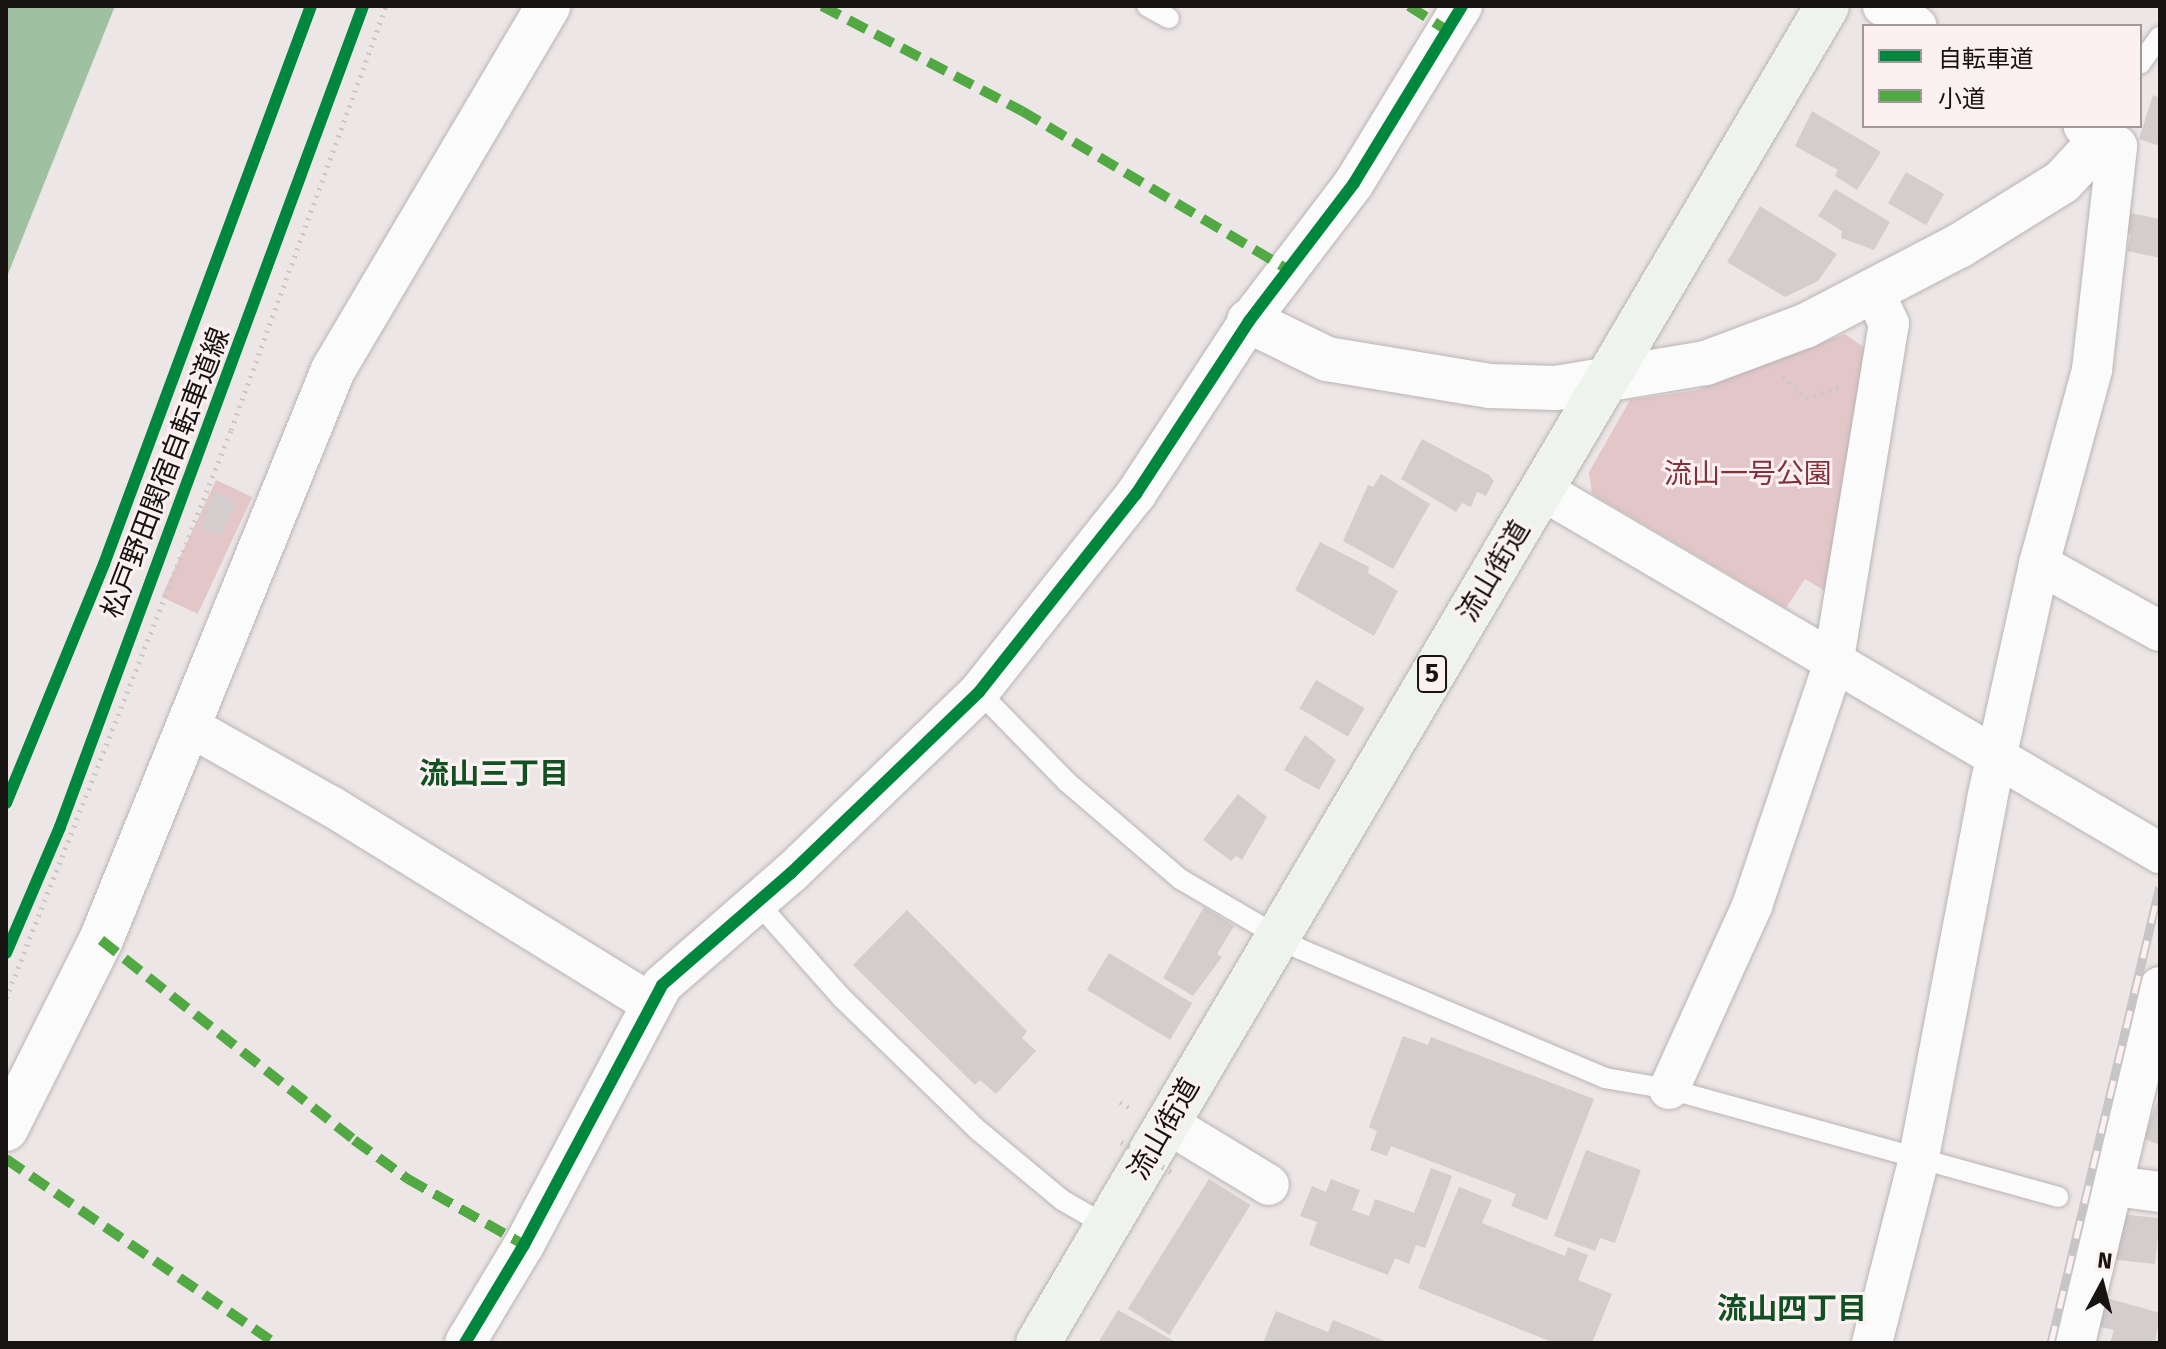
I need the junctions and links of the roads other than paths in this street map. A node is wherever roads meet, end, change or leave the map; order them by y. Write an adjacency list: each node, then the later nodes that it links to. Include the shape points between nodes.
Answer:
1 (548, 6): 19 (street, via 333,370)
2 (1147, 6): 6 (lane)
3 (1462, 6): 12 (street, via 1354,183)
4 (1827, 6): 13 (main road, 流山街道 / 5)
5 (1883, 6): 7 (street)
6 (1169, 18)
7 (1913, 24)
8 (2160, 36): 9 (lane)
9 (2142, 61)
10 (2090, 130): 11 (street, via 2062,182); 15 (street, via 2117,146 2092,370)
11 (1874, 292): 13 (street, via 1706,363); 17 (street, via 1889,324)
12 (1249, 321): 13 (street, via 1327,359 1412,376 1556,388); 18 (street, via 1136,494)
13 (1608, 379): 14 (main road, 流山街道 / 5)
14 (1542, 490): 17 (street); 23 (main road, 流山街道 / 5)
15 (2039, 564): 16 (street); 20 (street)
16 (2160, 631)
17 (1833, 665): 20 (street); 26 (street, via 1752,906)
18 (979, 692): 22 (street); 23 (lane, via 1067,782 1180,879)
19 (187, 725): 25 (street, via 331,806); 28 (street, via 101,940)
20 (1999, 761): 21 (street); 29 (street, via 1987,799)
21 (2160, 853)
22 (757, 902): 25 (street, via 662,985); 34 (lane, via 842,998 979,1131 1062,1200)
23 (1276, 936): 26 (lane, via 1551,1058 1605,1078); 27 (main road, 流山街道 / 5)
24 (2160, 987): 31 (street)
25 (651, 1004): 35 (street, via 570,1161)
26 (1669, 1089): 29 (lane)
27 (1167, 1123): 30 (street); 34 (main road, 流山街道 / 5)
28 (6, 1129)
29 (1918, 1162): 33 (lane); 37 (street)
30 (1269, 1185)
31 (2114, 1186): 32 (street); 38 (street)
32 (2160, 1192)
33 (2058, 1197)
34 (1107, 1226): 36 (main road, 流山街道 / 5)
35 (465, 1343)
36 (1038, 1343)
37 (1872, 1343)
38 (2075, 1343)

